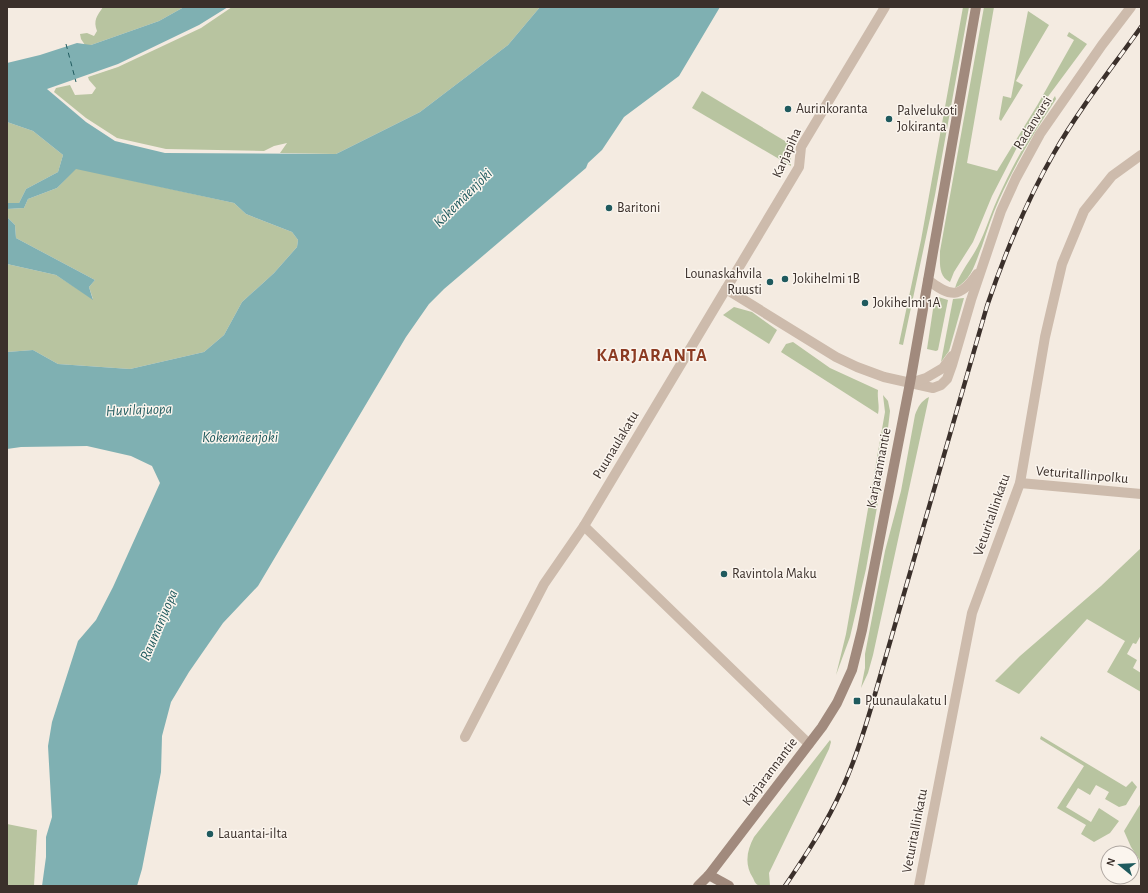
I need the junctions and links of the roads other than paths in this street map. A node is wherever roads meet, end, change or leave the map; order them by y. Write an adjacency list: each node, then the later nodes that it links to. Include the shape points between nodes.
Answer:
1 (885, 7): 7 (street, Karjapiha, via 801,148 799,167)
2 (976, 7): 6 (main road, Karjarannantie)
3 (1130, 7): 5 (street, Radanvarsi, via 1040,134 1001,211)
4 (1141, 155): 10 (street, Veturitallinkatu, via 1112,176 1084,211 1062,264 1044,337)
5 (982, 268): 6 (street, Radanvarsi, via 965,290 952,294 939,289); 8 (street, Radanvarsi)
6 (928, 280): 9 (main road, Karjarannantie)
7 (726, 289): 9 (street, via 836,357 872,373); 12 (street, Puunaulakatu)
8 (957, 349): 9 (street, via 942,368 926,378); 9 (street, Radanvarsi, via 947,379 941,385 933,388)
9 (910, 383): 14 (main road, Karjarannantie, via 852,670 837,703)
10 (1020, 483): 11 (street, Veturitallinpolku); 18 (street, Veturitallinkatu, via 972,613)
11 (1141, 494)
12 (584, 526): 13 (street, Puunaulakatu, via 544,584); 14 (street)
13 (465, 737)
14 (809, 744): 15 (main road, Karjarannantie)
15 (709, 875): 16 (main road, Karjarannantie); 17 (main road)
16 (698, 886)
17 (729, 886)
18 (918, 886)

